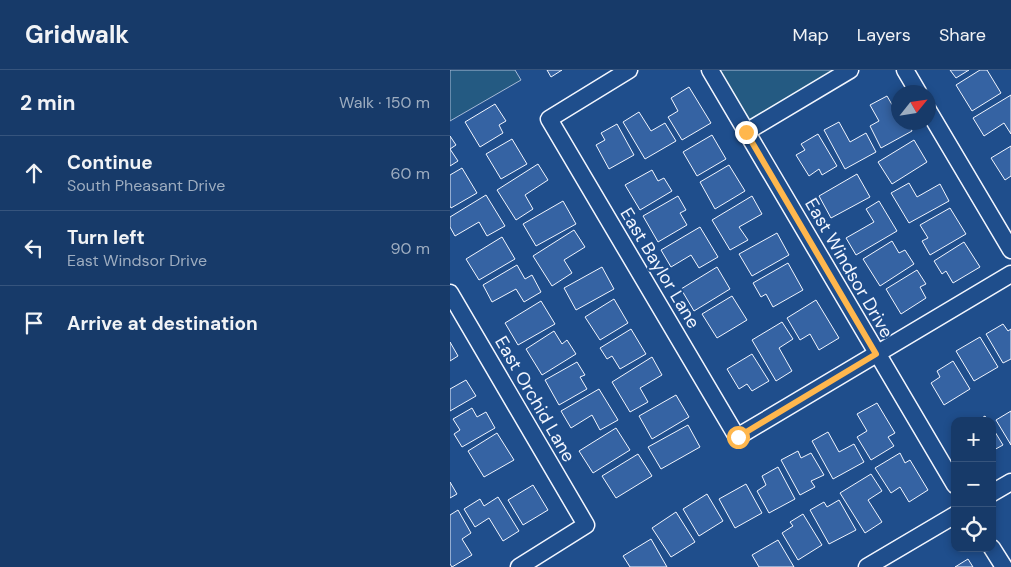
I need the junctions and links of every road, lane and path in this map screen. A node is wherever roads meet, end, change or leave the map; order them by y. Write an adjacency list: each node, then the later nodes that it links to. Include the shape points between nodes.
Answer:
1 (629, 70): 11 (street, East Baylor Lane, via 549,119 738,437)
2 (710, 70): 7 (street, East Windsor Drive)
3 (850, 70): 7 (street)
4 (905, 70): 5 (street)
5 (914, 85)
6 (936, 123): 8 (street)
7 (746, 132): 11 (street, East Windsor Drive)
8 (1011, 250)
9 (1011, 274): 11 (street)
10 (450, 293): 17 (street, East Orchid Lane, via 586,525)
11 (876, 354): 12 (street, East Windsor Drive)
12 (951, 478)
13 (1011, 482): 14 (street)
14 (996, 491)
15 (951, 517): 18 (street)
16 (995, 552): 19 (street)
17 (519, 567)
18 (867, 567)
19 (1004, 567)

